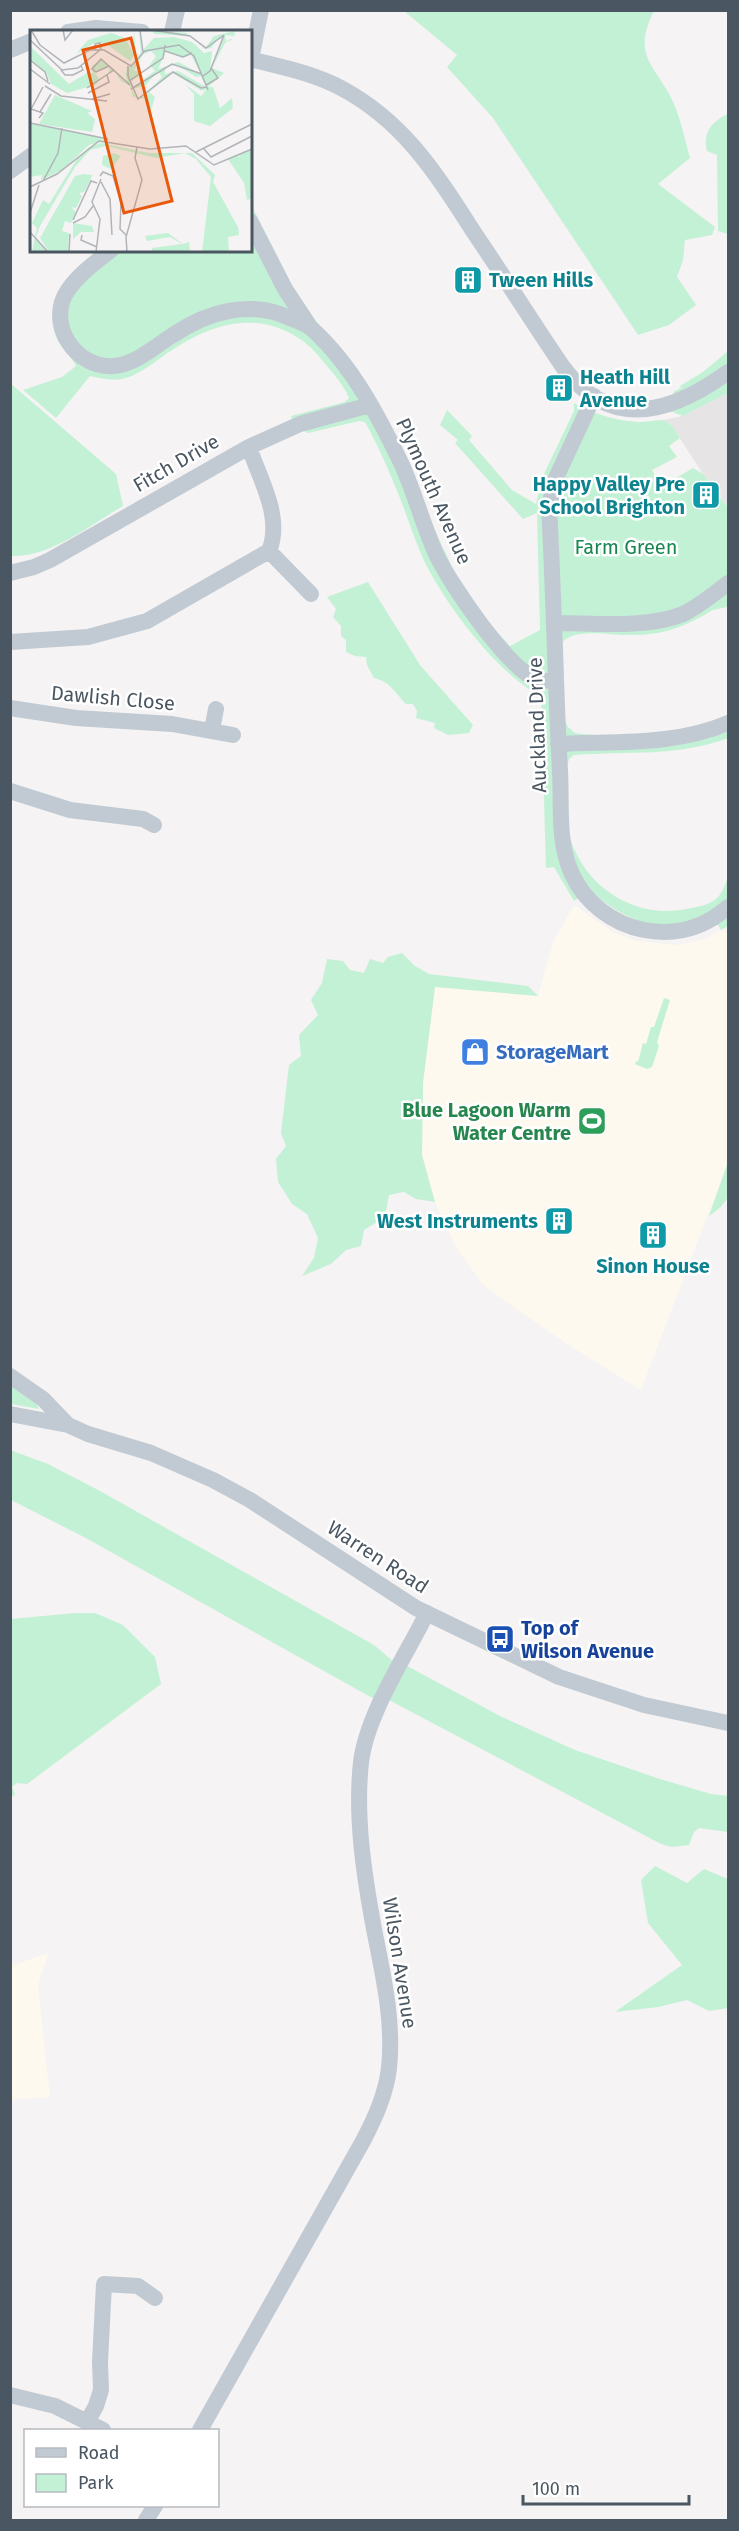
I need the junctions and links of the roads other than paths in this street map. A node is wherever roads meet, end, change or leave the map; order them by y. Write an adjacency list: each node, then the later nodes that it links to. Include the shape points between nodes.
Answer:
1 (177, 10): 5 (street)
2 (261, 10): 8 (street)
3 (82, 30): 4 (street)
4 (119, 30)
5 (172, 30)
6 (30, 43): 7 (street)
7 (10, 50)
8 (252, 54)
9 (252, 59): 10 (street)
10 (278, 67): 11 (street); 20 (street, via 316,77 348,92 383,116 412,143 570,375)
11 (252, 68)
12 (30, 156): 13 (street)
13 (10, 171)
14 (252, 225): 16 (street, Plymouth Avenue)
15 (109, 252): 17 (street, Plymouth Avenue, via 76,280 61,308 61,325 67,341 92,363 125,364 200,320 229,309)
16 (278, 275): 17 (street, Plymouth Avenue, via 275,298 266,306); 18 (street, Plymouth Avenue)
17 (254, 308): 18 (street, Plymouth Avenue, via 279,313)
18 (310, 327): 21 (street, Plymouth Avenue, via 353,377)
19 (729, 372): 20 (street, via 693,395 653,410 627,409)
20 (594, 396): 27 (street, Auckland Drive, via 551,493)
21 (370, 405): 22 (street, Fitch Drive, via 300,424); 29 (street, Plymouth Avenue, via 402,466 437,555 460,595 518,666 536,679)
22 (249, 447): 23 (street, via 274,518); 24 (street, Fitch Drive, via 50,560)
23 (269, 551): 26 (street); 28 (street, via 147,621 88,637)
24 (10, 573)
25 (729, 583): 27 (street, via 674,617 619,624)
26 (303, 592)
27 (555, 623): 29 (street, Auckland Drive)
28 (10, 642)
29 (556, 681): 35 (street, Auckland Drive)
30 (10, 708): 33 (street, Dawlish Close)
31 (216, 709): 33 (street)
32 (729, 723): 35 (street, via 676,739)
33 (212, 730): 34 (street, Dawlish Close)
34 (233, 735)
35 (558, 744): 38 (street, Auckland Drive, via 564,851 576,882 595,906 622,923 663,932 699,926)
36 (10, 791): 37 (street, via 54,807 143,819)
37 (154, 825)
38 (729, 907)
39 (10, 1376): 41 (street, via 43,1399)
40 (10, 1414): 41 (street, Warren Road)
41 (68, 1425): 42 (street, Warren Road, via 151,1453 250,1500)
42 (427, 1614): 43 (street, Warren Road, via 559,1677 644,1705); 48 (street, Wilson Avenue, via 371,1724 362,1760 360,1818 364,1865 390,2020 387,2082 363,2141)
43 (729, 1723)
44 (155, 2298): 46 (street, via 138,2286 104,2277 100,2394)
45 (10, 2395): 46 (street, via 55,2406)
46 (87, 2422): 47 (street)
47 (101, 2429)
48 (201, 2429)
49 (154, 2507): 50 (street)
50 (146, 2520)

